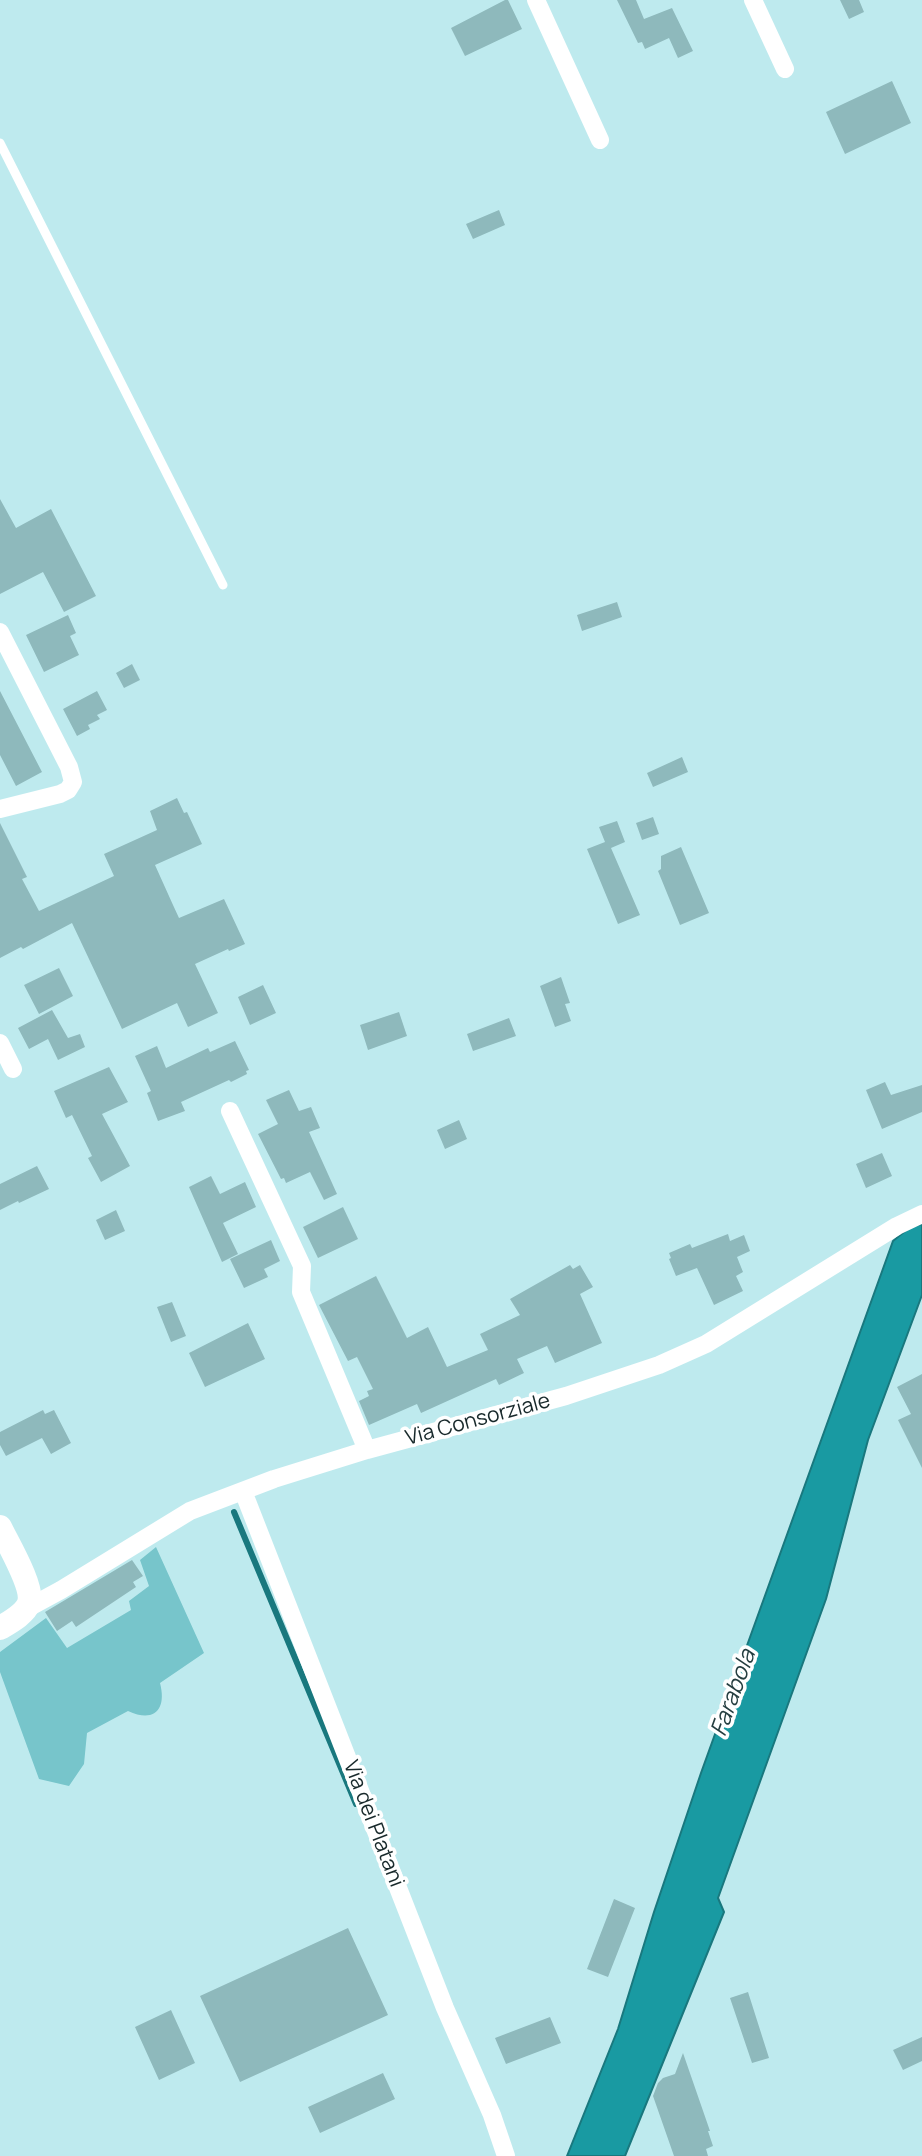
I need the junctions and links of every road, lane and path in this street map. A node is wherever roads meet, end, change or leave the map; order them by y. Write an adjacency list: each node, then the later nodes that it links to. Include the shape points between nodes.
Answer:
1 (536, 0): 4 (street)
2 (754, 0): 3 (street)
3 (785, 69)
4 (600, 140)
5 (0, 143): 6 (lane)
6 (223, 585)
7 (0, 632): 8 (street, via 72,776 65,792)
8 (0, 809)
9 (0, 1043): 10 (street)
10 (13, 1069)
11 (230, 1111): 13 (street, via 302,1266 301,1292)
12 (921, 1214): 13 (street, Via Consorziale, via 706,1344 659,1365 566,1396)
13 (367, 1450): 14 (street, Via Consorziale)
14 (243, 1491): 16 (street, Via Consorziale, via 190,1511); 18 (street, Via dei Platani)
15 (0, 1527): 16 (street, via 27,1584)
16 (26, 1609): 17 (street)
17 (0, 1628)
18 (506, 2156)

